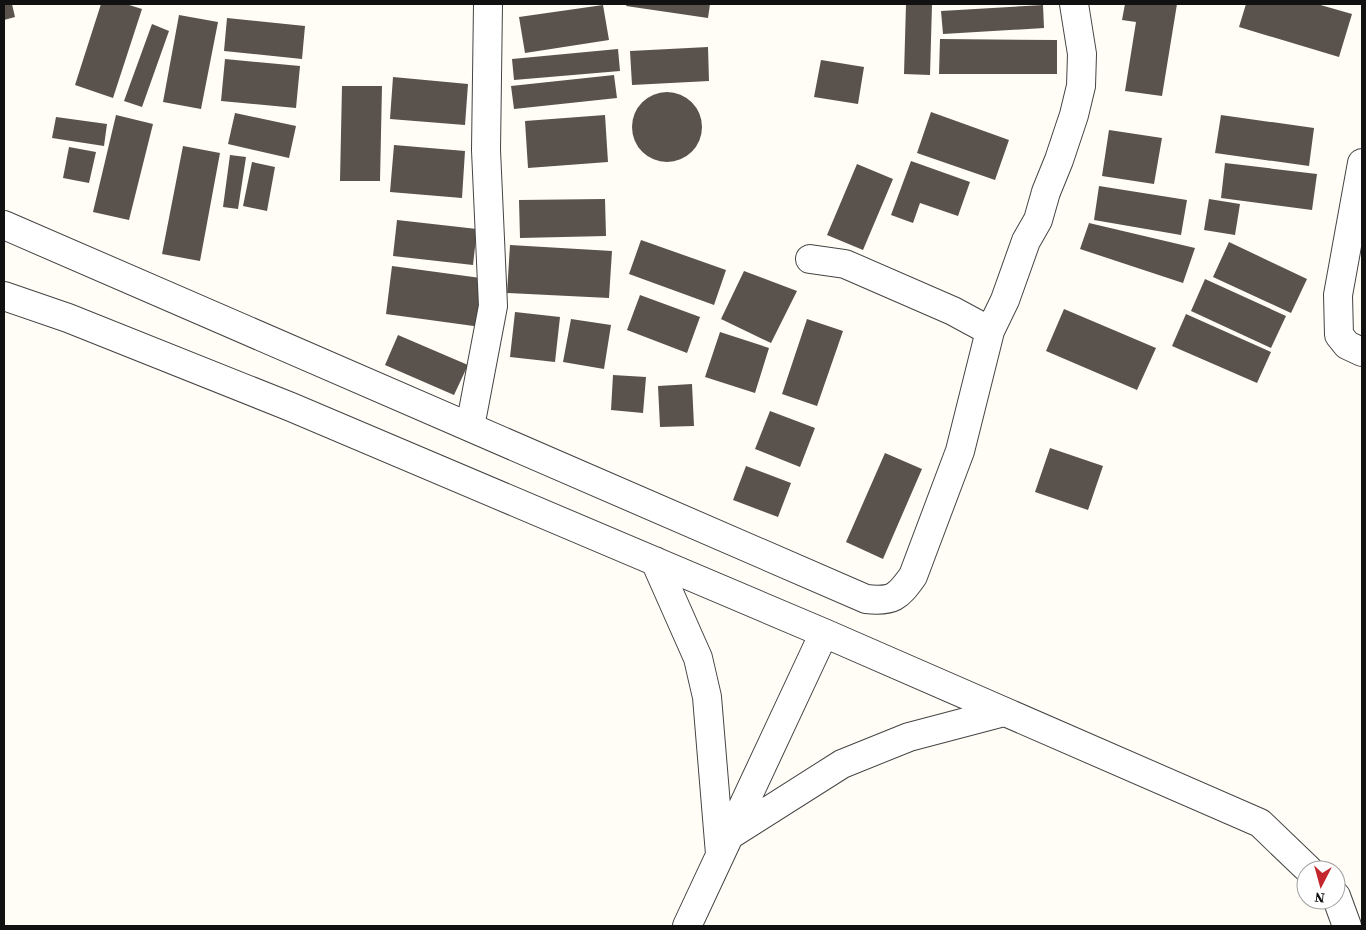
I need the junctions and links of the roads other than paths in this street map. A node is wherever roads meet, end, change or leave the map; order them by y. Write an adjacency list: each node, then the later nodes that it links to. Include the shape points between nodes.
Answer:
1 (488, 4): 9 (street, via 486,150 493,306)
2 (1074, 4): 7 (street, via 1082,54 1081,86 1074,115 1038,220 1026,241 1005,300)
3 (1362, 162): 8 (street, via 1338,295 1339,335 1347,345)
4 (4, 225): 9 (street)
5 (810, 260): 7 (street, via 845,264)
6 (4, 296): 10 (street, via 68,318 291,407)
7 (990, 330): 9 (street, via 960,451 913,576 904,590 881,600 866,598)
8 (1362, 352)
9 (470, 427)
10 (655, 561): 11 (street); 13 (street, via 698,658 707,697)
11 (824, 633): 12 (street); 13 (street)
12 (1004, 712): 13 (street, via 909,737 842,764); 14 (street, via 1260,823)
13 (725, 844): 16 (street)
14 (1299, 860)
15 (1341, 910): 17 (street)
16 (687, 926)
17 (1347, 926)

